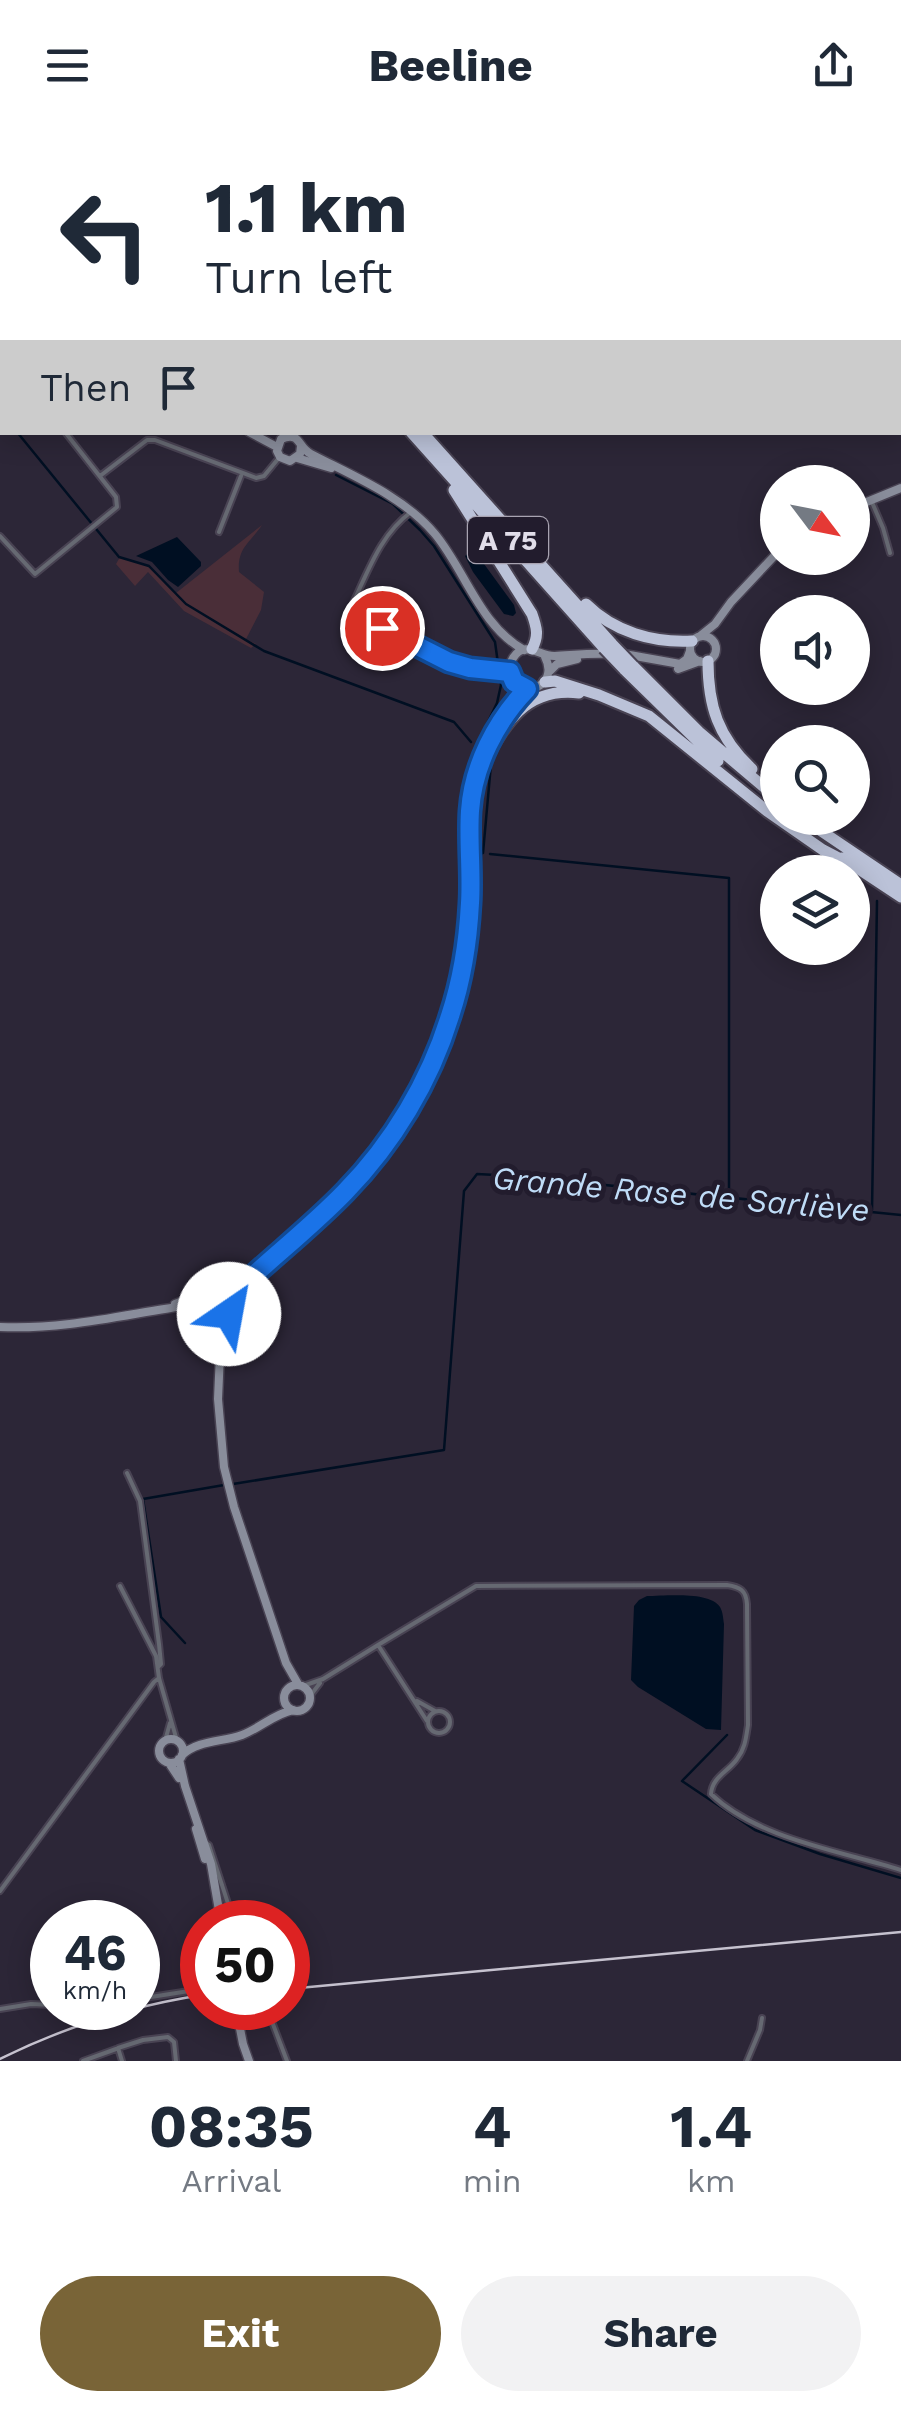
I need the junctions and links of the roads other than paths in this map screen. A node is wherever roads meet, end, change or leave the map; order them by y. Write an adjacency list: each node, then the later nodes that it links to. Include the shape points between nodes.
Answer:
1 (67, 435): 9 (street)
2 (411, 435): 24 (highway, via 532,614 537,639)
3 (412, 435): 23 (highway, A 75)
4 (425, 435): 16 (highway, A 75)
5 (291, 439): 6 (main road); 7 (main road); 10 (main road)
6 (280, 457): 7 (main road); 8 (street, via 264,476)
7 (297, 458): 10 (main road)
8 (242, 474): 9 (street, via 146,440); 14 (street)
9 (100, 476): 15 (street, via 118,502 114,512 35,574)
10 (352, 476): 13 (main road)
11 (901, 488): 12 (main road)
12 (871, 500): 17 (street)
13 (407, 515): 20 (main road, via 437,536); 29 (street, via 380,545 353,602 355,615 449,662)
14 (219, 532)
15 (0, 536)
16 (528, 550): 22 (highway, via 606,622 638,635); 23 (highway, A 75)
17 (890, 553)
18 (760, 571): 19 (main road)
19 (724, 612): 21 (main road); 22 (main road)
20 (502, 634): 24 (main road); 26 (main road)
21 (714, 641): 22 (main road); 27 (main road, via 716,651)
22 (694, 643): 25 (main road, via 680,664 633,654); 27 (main road, via 694,658)
23 (608, 646): 28 (highway, A 75, bridge)
24 (528, 649): 25 (main road); 26 (main road)
25 (546, 657): 30 (main road)
26 (513, 658): 29 (main road)
27 (704, 661): 30 (main road, via 680,669 634,657 587,656 557,664); 36 (highway, via 718,725)
28 (629, 668): 37 (highway, A 75); 38 (highway, A 75, via 710,754)
29 (503, 670): 31 (main road)
30 (547, 677): 32 (main road); 33 (highway)
31 (514, 682): 32 (main road); 34 (main road)
32 (527, 689): 34 (main road)
33 (634, 708): 35 (highway, via 570,692 542,696 513,716); 42 (highway, via 823,850)
34 (501, 721): 35 (main road)
35 (477, 774): 50 (main road, via 468,933 442,1041 384,1145)
36 (760, 774)
37 (760, 784)
38 (760, 795)
39 (814, 835): 43 (highway)
40 (822, 835): 44 (highway)
41 (826, 835): 45 (highway)
42 (842, 855)
43 (844, 855)
44 (845, 855)
45 (845, 855)
46 (870, 869): 48 (highway)
47 (870, 874): 49 (highway)
48 (901, 885)
49 (901, 897)
50 (292, 1241): 51 (main road); 53 (main road)
51 (236, 1274): 52 (main road, via 218,1273); 53 (main road)
52 (206, 1287): 54 (main road); 55 (main road)
53 (246, 1290): 56 (main road)
54 (215, 1309): 55 (main road); 56 (main road); 58 (main road, via 221,1331)
55 (156, 1310): 57 (main road, via 54,1327)
56 (232, 1311): 58 (main road)
57 (0, 1327)
58 (218, 1378): 62 (main road, via 230,1491)
59 (127, 1472): 63 (street, via 140,1501)
60 (120, 1586): 63 (street)
61 (378, 1646): 64 (street); 69 (street); 83 (street, via 476,1586 743,1590 748,1725 740,1756 710,1788 715,1798 788,1837)
62 (286, 1663): 66 (main road); 67 (main road)
63 (159, 1666): 65 (street)
64 (324, 1679): 66 (street); 68 (street)
65 (156, 1680): 73 (street); 84 (street)
66 (301, 1685): 67 (main road); 68 (main road)
67 (288, 1688): 70 (main road)
68 (310, 1696): 71 (main road, via 306,1707)
69 (414, 1698): 72 (street); 74 (street)
70 (284, 1701): 71 (main road); 75 (main road)
71 (293, 1710): 75 (main road)
72 (435, 1711): 74 (street); 74 (street, via 448,1715 447,1729 433,1732)
73 (170, 1718): 76 (street); 77 (street)
74 (428, 1721)
75 (266, 1722): 78 (main road)
76 (165, 1741): 77 (main road); 80 (main road, via 160,1753)
77 (178, 1742): 78 (main road); 79 (main road)
78 (211, 1742): 79 (main road)
79 (181, 1757): 80 (main road); 82 (main road)
80 (169, 1763): 81 (main road)
81 (190, 1809): 82 (street); 85 (main road)
82 (205, 1842): 85 (main road); 87 (street)
83 (901, 1870)
84 (0, 1892)
85 (216, 1896): 86 (main road)
86 (217, 1900)
87 (227, 1900)
88 (30, 2004): 89 (street)
89 (0, 2009)
90 (762, 2018): 99 (street)
91 (240, 2030): 97 (main road)
92 (275, 2030): 98 (street)
93 (118, 2048): 94 (street); 95 (street); 96 (street, via 168,2037)
94 (83, 2061)
95 (122, 2061)
96 (176, 2061)
97 (250, 2061)
98 (287, 2061)
99 (747, 2061)

